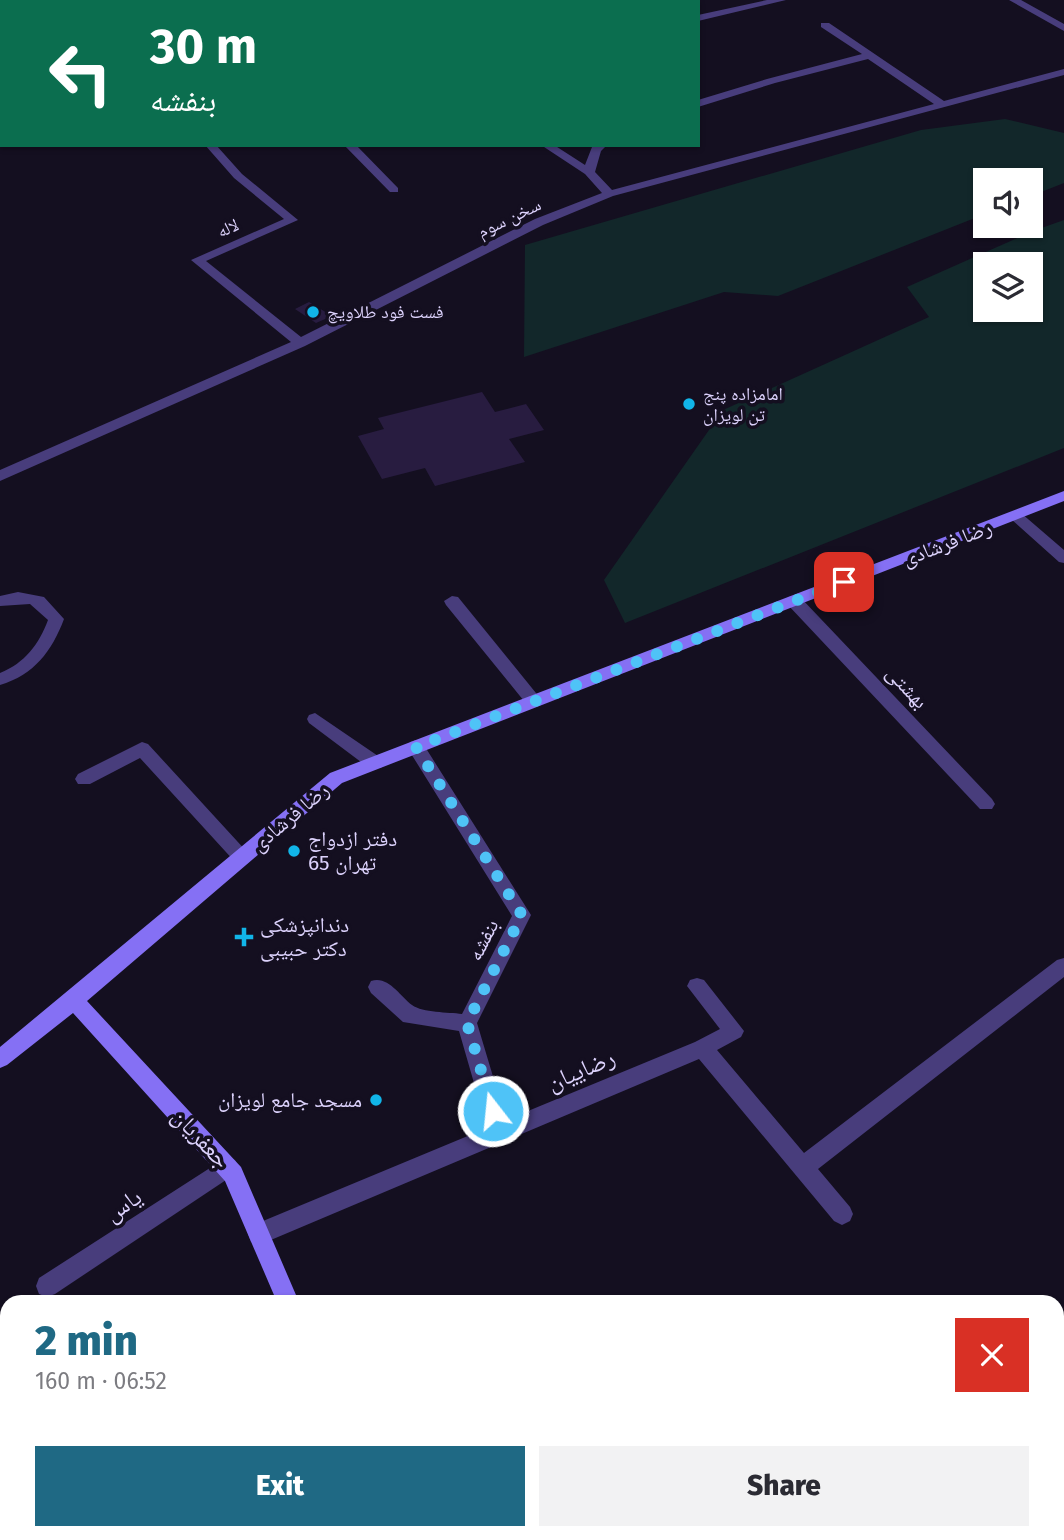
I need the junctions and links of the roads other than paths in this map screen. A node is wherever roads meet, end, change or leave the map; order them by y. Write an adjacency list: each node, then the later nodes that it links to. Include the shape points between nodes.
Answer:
1 (781, 0): 3 (street)
2 (1014, 0): 5 (street)
3 (700, 18)
4 (825, 25): 6 (street)
5 (1064, 28)
6 (872, 55): 8 (street); 9 (street)
7 (1064, 72): 9 (street, سخن سوم)
8 (700, 103)
9 (942, 104): 16 (street, سخن سوم)
10 (212, 147): 17 (street, لاله, via 237,176 292,220 197,260)
11 (351, 147): 15 (street)
12 (549, 147): 14 (street)
13 (599, 147): 14 (street)
14 (589, 172): 16 (street)
15 (394, 190)
16 (608, 194): 17 (street, سخن سوم, via 539,222)
17 (300, 343): 18 (street, سخن سوم)
18 (0, 476)
19 (1064, 496): 20 (main road, رضا فرشادی)
20 (1016, 516): 21 (street); 24 (main road, رضا فرشادی)
21 (1064, 558)
22 (0, 601): 25 (street, via 24,596 35,599 56,619 50,640 31,662 15,675)
23 (452, 601): 26 (street)
24 (794, 601): 26 (main road, رضا فرشادی); 31 (street, بهشتی)
25 (0, 679)
26 (534, 702): 28 (main road, رضا فرشادی)
27 (316, 719): 29 (street)
28 (416, 747): 29 (main road, رضا فرشادی); 37 (street, بنفشه, via 522,915)
29 (375, 763): 32 (main road, رضا فرشادی, via 336,778)
30 (84, 779): 32 (street, via 142,749)
31 (986, 804)
32 (242, 858): 36 (main road, رضا فرشادی)
33 (1064, 965): 42 (street)
34 (697, 986): 38 (street, رضاییان, via 734,1031)
35 (378, 987): 37 (street, via 410,1016)
36 (74, 1000): 39 (main road, رضا فرشادی); 41 (main road, جعفریان)
37 (467, 1023): 40 (street)
38 (702, 1048): 40 (street, رضاییان); 42 (street)
39 (0, 1059)
40 (499, 1133): 44 (street, رضاییان)
41 (227, 1167): 44 (main road, جعفریان); 45 (street, یاس)
42 (802, 1168): 43 (street)
43 (842, 1214)
44 (259, 1234): 46 (main road, جعفریان)
45 (47, 1286)
46 (285, 1295)

